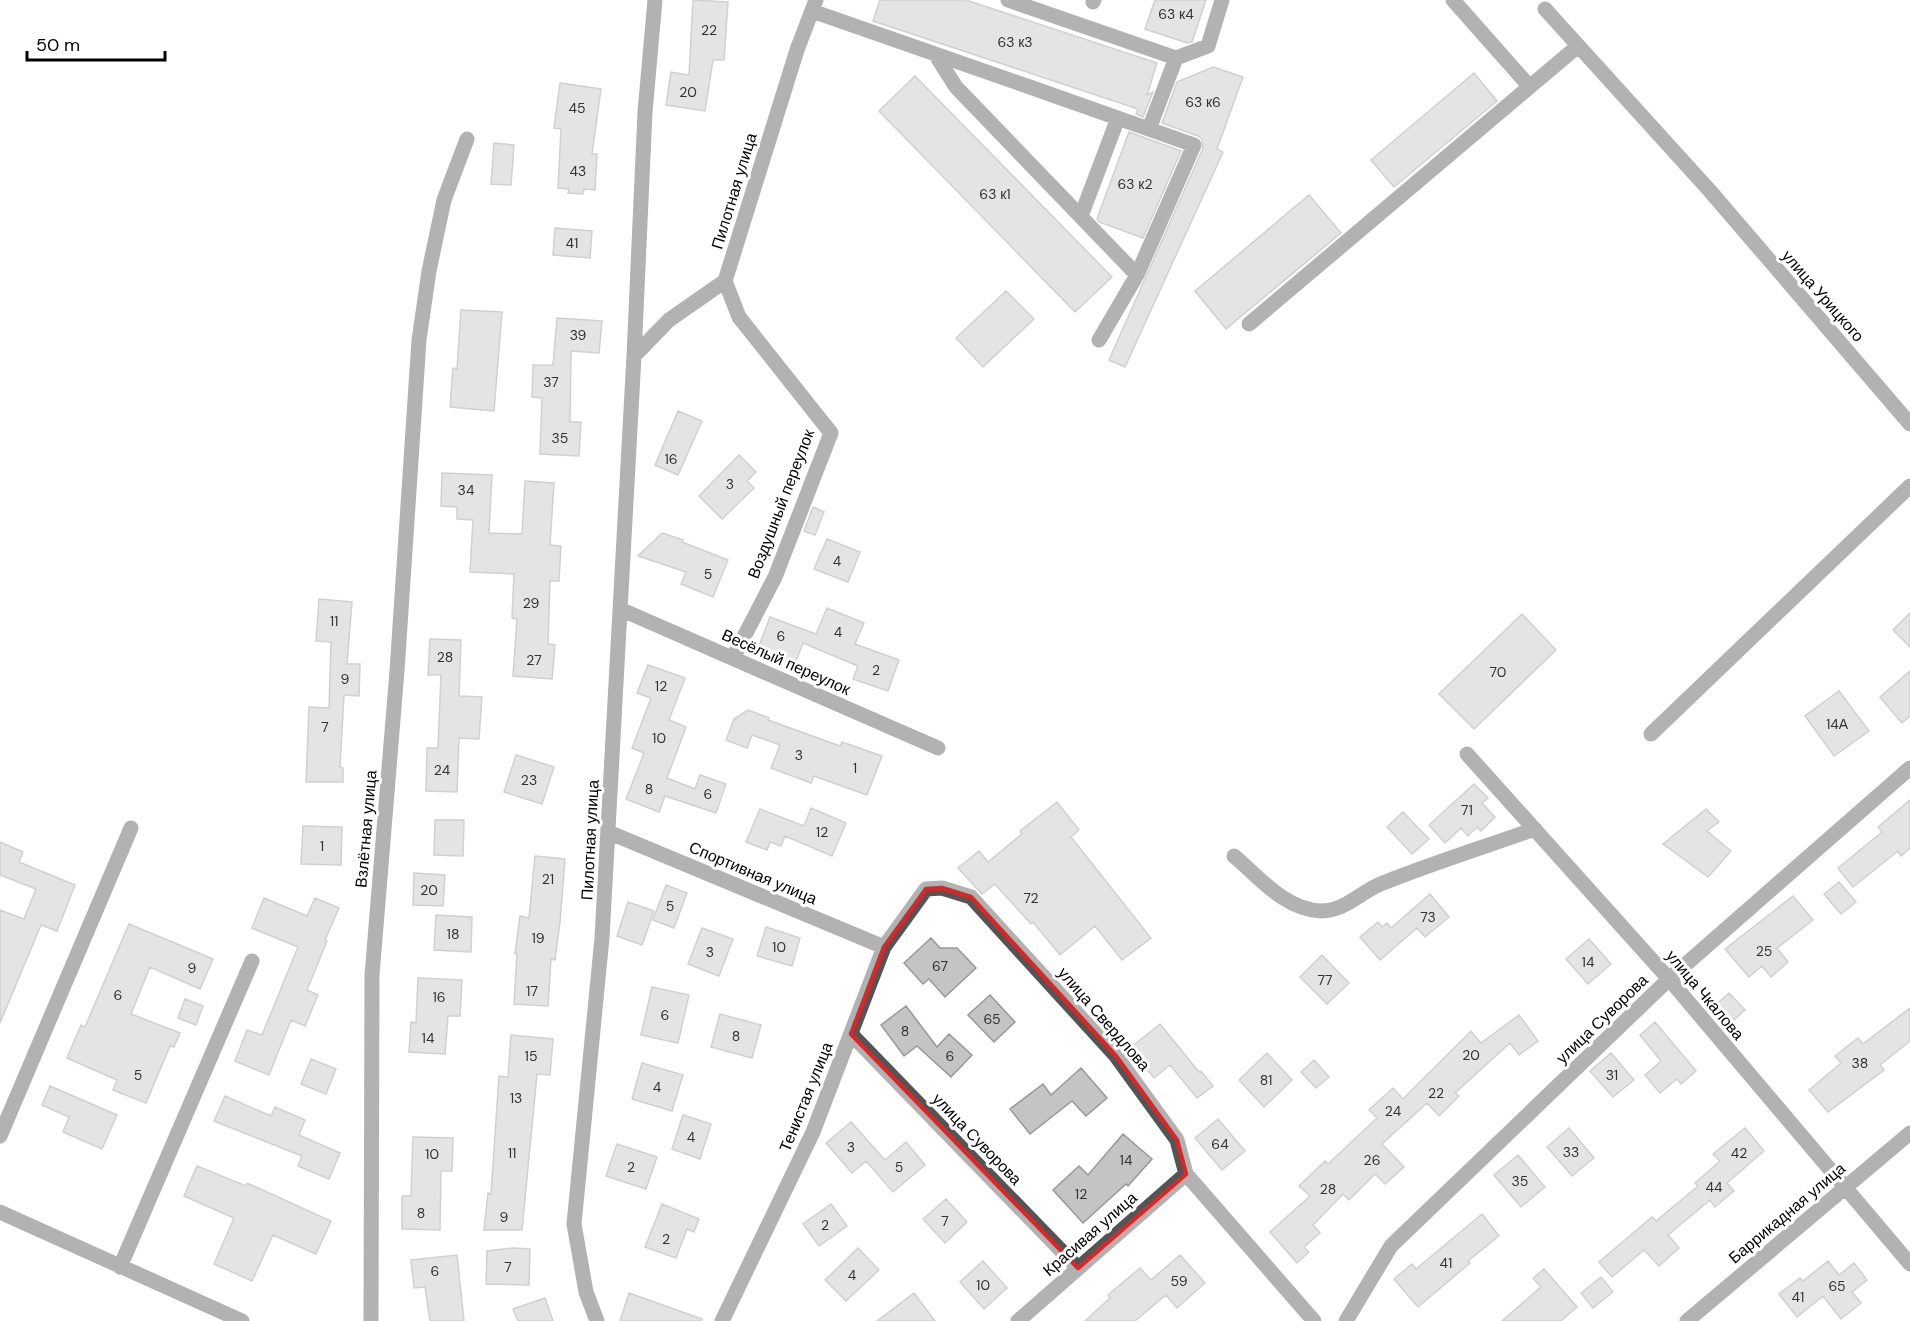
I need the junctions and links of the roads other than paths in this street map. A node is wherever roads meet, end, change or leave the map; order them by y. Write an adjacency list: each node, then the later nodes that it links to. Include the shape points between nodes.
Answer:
1 (655, 0): 19 (street, Пилотная улица, via 645,112)
2 (1008, 0): 9 (street)
3 (1222, 0): 9 (street, via 1208,46)
4 (1453, 0): 10 (street)
5 (814, 5): 8 (street); 16 (street, Пилотная улица)
6 (1545, 9): 7 (street, улица Урицкого)
7 (1578, 46): 10 (street); 20 (street, улица Урицкого, via 1710,191)
8 (935, 54): 11 (street); 14 (street, via 956,87)
9 (1176, 58): 12 (street)
10 (1530, 87): 17 (street)
11 (1118, 118): 12 (street); 14 (street)
12 (1149, 129): 15 (street, via 1194,145)
13 (467, 139): 46 (street, Взлётная улица, via 444,200 419,340 372,975)
14 (1082, 216): 15 (street)
15 (1137, 275): 18 (street)
16 (725, 281): 19 (street, via 669,320); 23 (street, Воздушный переулок, via 739,317 831,433 775,577)
17 (1249, 324)
18 (1099, 339)
19 (634, 356): 22 (street, Пилотная улица)
20 (1910, 424)
21 (1910, 486): 24 (street)
22 (620, 609): 23 (street, Весёлый переулок); 30 (street, Пилотная улица)
23 (733, 658): 25 (street, Весёлый переулок)
24 (1651, 734)
25 (938, 748)
26 (1467, 754): 29 (street, улица Чкалова)
27 (1910, 768): 35 (street, улица Суворова)
28 (131, 828): 38 (street)
29 (1535, 829): 31 (street, via 1380,884 1343,907 1321,911 1279,896); 35 (street, улица Чкалова)
30 (608, 832): 33 (street, Спортивная улица); 47 (street, Пилотная улица, via 602,938 574,1224 586,1292)
31 (1234, 856)
32 (926, 889): 33 (street, Тенистая улица); 39 (street, улица Свердлова, via 942,888 971,897 1108,1047 1177,1140)
33 (884, 947): 36 (street, Тенистая улица)
34 (252, 961): 43 (street)
35 (1670, 979): 40 (street, улица Чкалова); 51 (street, улица Суворова, via 1391,1246)
36 (850, 1035): 44 (street, улица Суворова); 48 (street, Тенистая улица, via 813,1132)
37 (1910, 1133): 40 (street, Баррикадная улица)
38 (0, 1136)
39 (1186, 1174): 44 (street, Красивая улица); 50 (street, улица Свердлова)
40 (1844, 1188): 42 (street, улица Чкалова); 52 (street, Баррикадная улица)
41 (0, 1212): 43 (street)
42 (1910, 1264)
43 (120, 1267): 45 (street)
44 (1078, 1268): 49 (street, Красивая улица)
45 (242, 1321)
46 (371, 1321)
47 (597, 1321)
48 (722, 1321)
49 (1018, 1321)
50 (1314, 1321)
51 (1346, 1321)
52 (1687, 1321)

